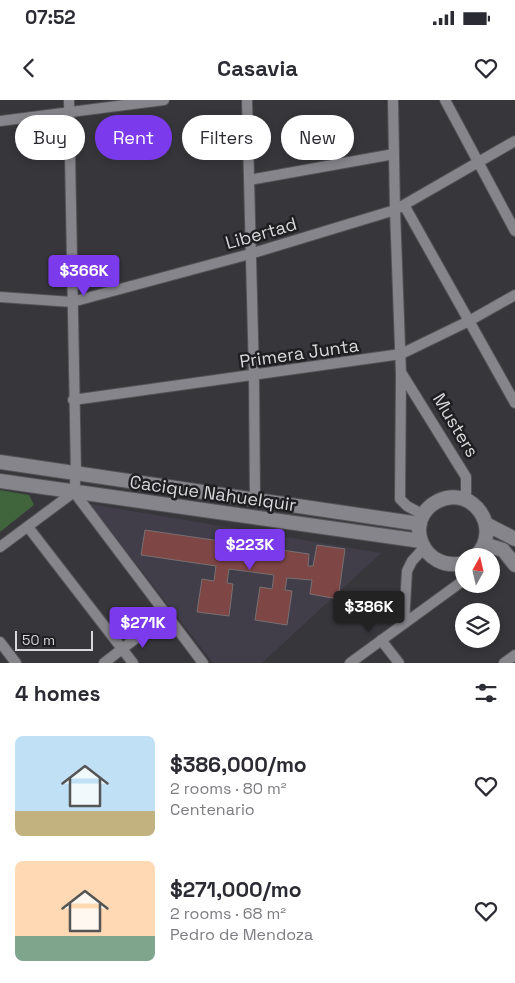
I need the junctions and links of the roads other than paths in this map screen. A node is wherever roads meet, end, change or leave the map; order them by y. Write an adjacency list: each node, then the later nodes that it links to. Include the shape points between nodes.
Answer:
1 (69, 100): 6 (street)
2 (164, 100): 6 (street)
3 (247, 100): 11 (street)
4 (393, 100): 9 (street)
5 (445, 100): 10 (street)
6 (70, 113): 7 (street); 17 (street)
7 (0, 120)
8 (515, 141): 10 (street, Libertad)
9 (394, 154): 11 (street); 12 (street)
10 (478, 162): 12 (street, Libertad); 13 (street)
11 (249, 180): 14 (street)
12 (399, 207): 14 (street, Libertad); 18 (street); 19 (street)
13 (515, 231)
14 (250, 254): 17 (street, Libertad); 21 (street)
15 (515, 295): 18 (street, Primera Junta)
16 (0, 297): 17 (street, Libertad)
17 (72, 302): 22 (street)
18 (469, 321): 19 (street, Primera Junta); 23 (street)
19 (400, 354): 20 (street); 21 (street, Primera Junta)
20 (401, 374): 28 (street, Musters, via 466,477); 30 (street, via 400,499)
21 (254, 376): 22 (street, Primera Junta); 29 (street)
22 (73, 400): 25 (street)
23 (515, 403)
24 (0, 462): 25 (street, Cacique Nahuelquir)
25 (76, 474): 27 (street); 29 (street, Cacique Nahuelquir)
26 (0, 481): 27 (street, Cacique Nahuelquir)
27 (74, 492): 32 (street); 35 (street, Cacique Nahuelquir); 42 (street)
28 (466, 500): 30 (street, via 445,498 433,504); 31 (street, via 479,509)
29 (255, 501): 30 (street, Cacique Nahuelquir)
30 (422, 519): 35 (street)
31 (486, 524): 33 (street); 34 (street)
32 (28, 527): 36 (street); 46 (street)
33 (515, 541): 38 (street)
34 (484, 544): 37 (street); 38 (street)
35 (423, 545): 39 (street, via 429,555 442,563); 43 (street, via 407,571)
36 (0, 547)
37 (481, 548)
38 (503, 550): 40 (street)
39 (455, 564)
40 (515, 565)
41 (455, 586): 43 (street)
42 (166, 614): 46 (street); 51 (street)
43 (404, 623): 44 (street)
44 (381, 640): 52 (street); 53 (street)
45 (0, 642): 48 (street)
46 (123, 649): 49 (street); 50 (street)
47 (515, 655): 54 (street)
48 (16, 663)
49 (104, 663)
50 (133, 663)
51 (204, 663)
52 (350, 663)
53 (399, 663)
54 (504, 663)

